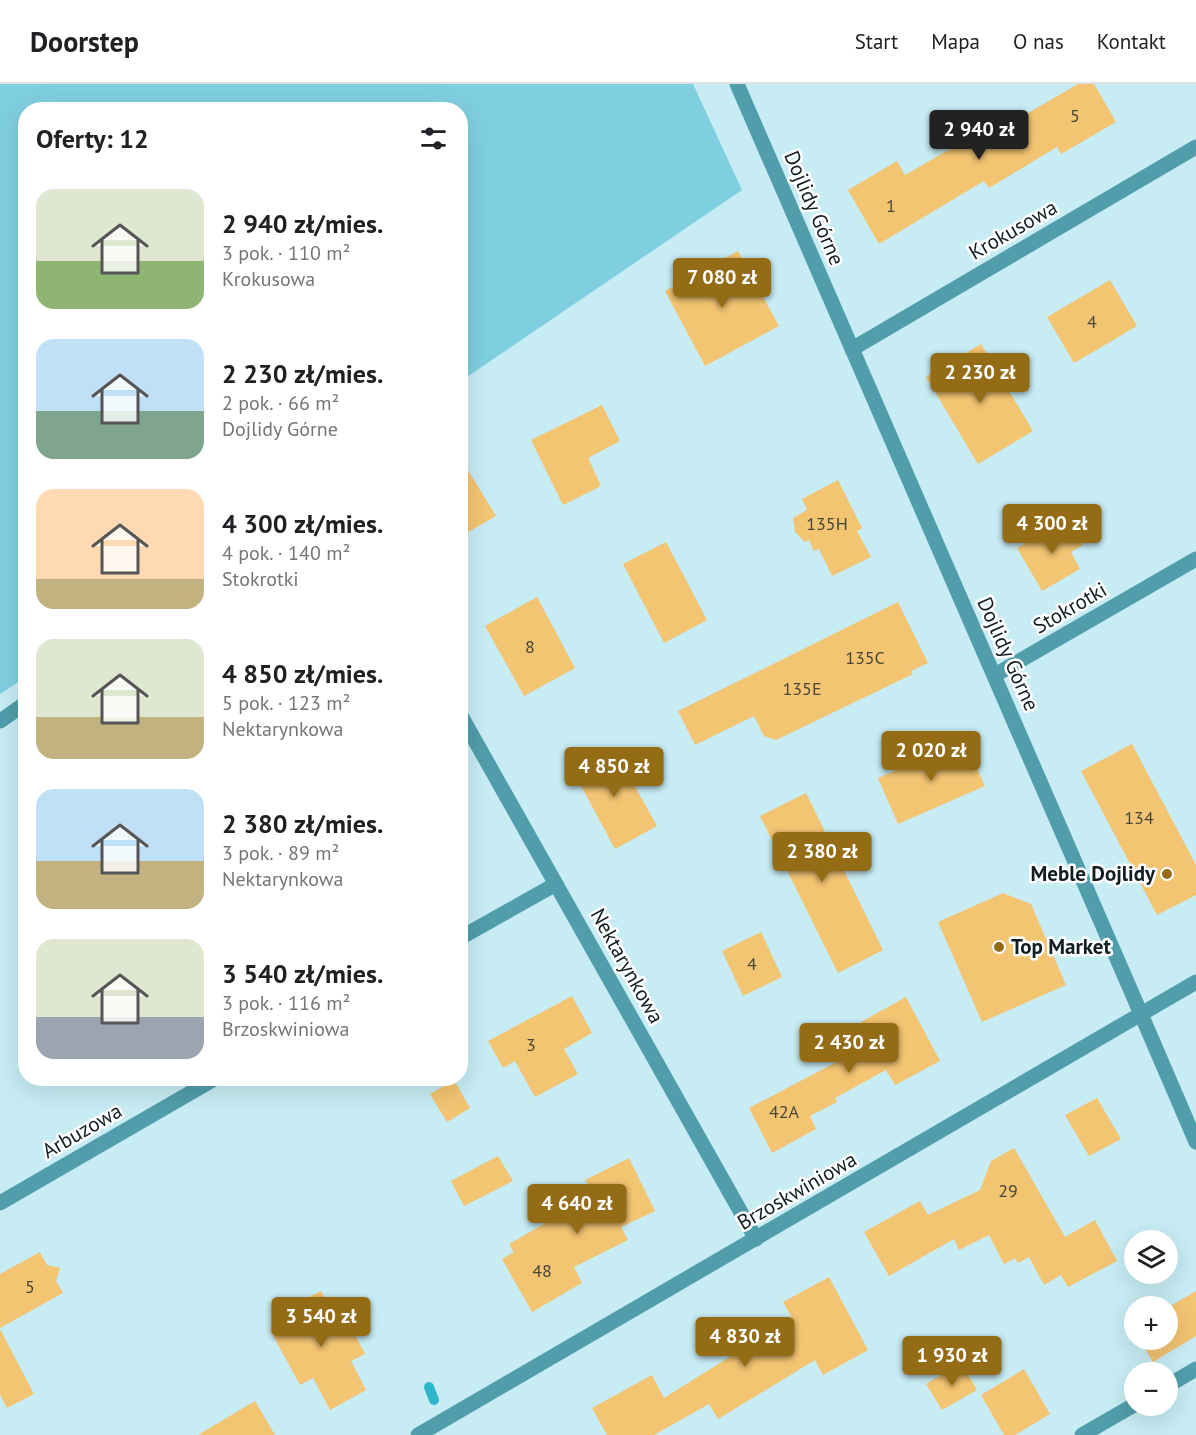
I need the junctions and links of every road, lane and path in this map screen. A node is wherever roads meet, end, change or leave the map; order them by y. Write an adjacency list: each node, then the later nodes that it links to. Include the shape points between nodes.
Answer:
1 (737, 84): 3 (street, Dojlidy Górne)
2 (1196, 147): 3 (street, Krokusowa)
3 (852, 349): 5 (street, Dojlidy Górne)
4 (1196, 559): 5 (street, Stokrotki)
5 (995, 675): 12 (street, Dojlidy Górne)
6 (18, 709): 7 (street)
7 (0, 721)
8 (468, 728): 9 (street, Nektarynkowa)
9 (556, 884): 10 (street); 16 (street, Nektarynkowa)
10 (468, 934)
11 (1196, 982): 12 (street, Brzoskwiniowa)
12 (1141, 1014): 14 (street, Dojlidy Górne); 16 (street, Brzoskwiniowa)
13 (202, 1086): 15 (street, Arbuzowa)
14 (1196, 1142)
15 (0, 1203)
16 (756, 1239): 20 (street, Brzoskwiniowa)
17 (1196, 1369): 18 (street)
18 (1178, 1380)
19 (1124, 1411): 21 (street)
20 (418, 1435)
21 (1082, 1435)

